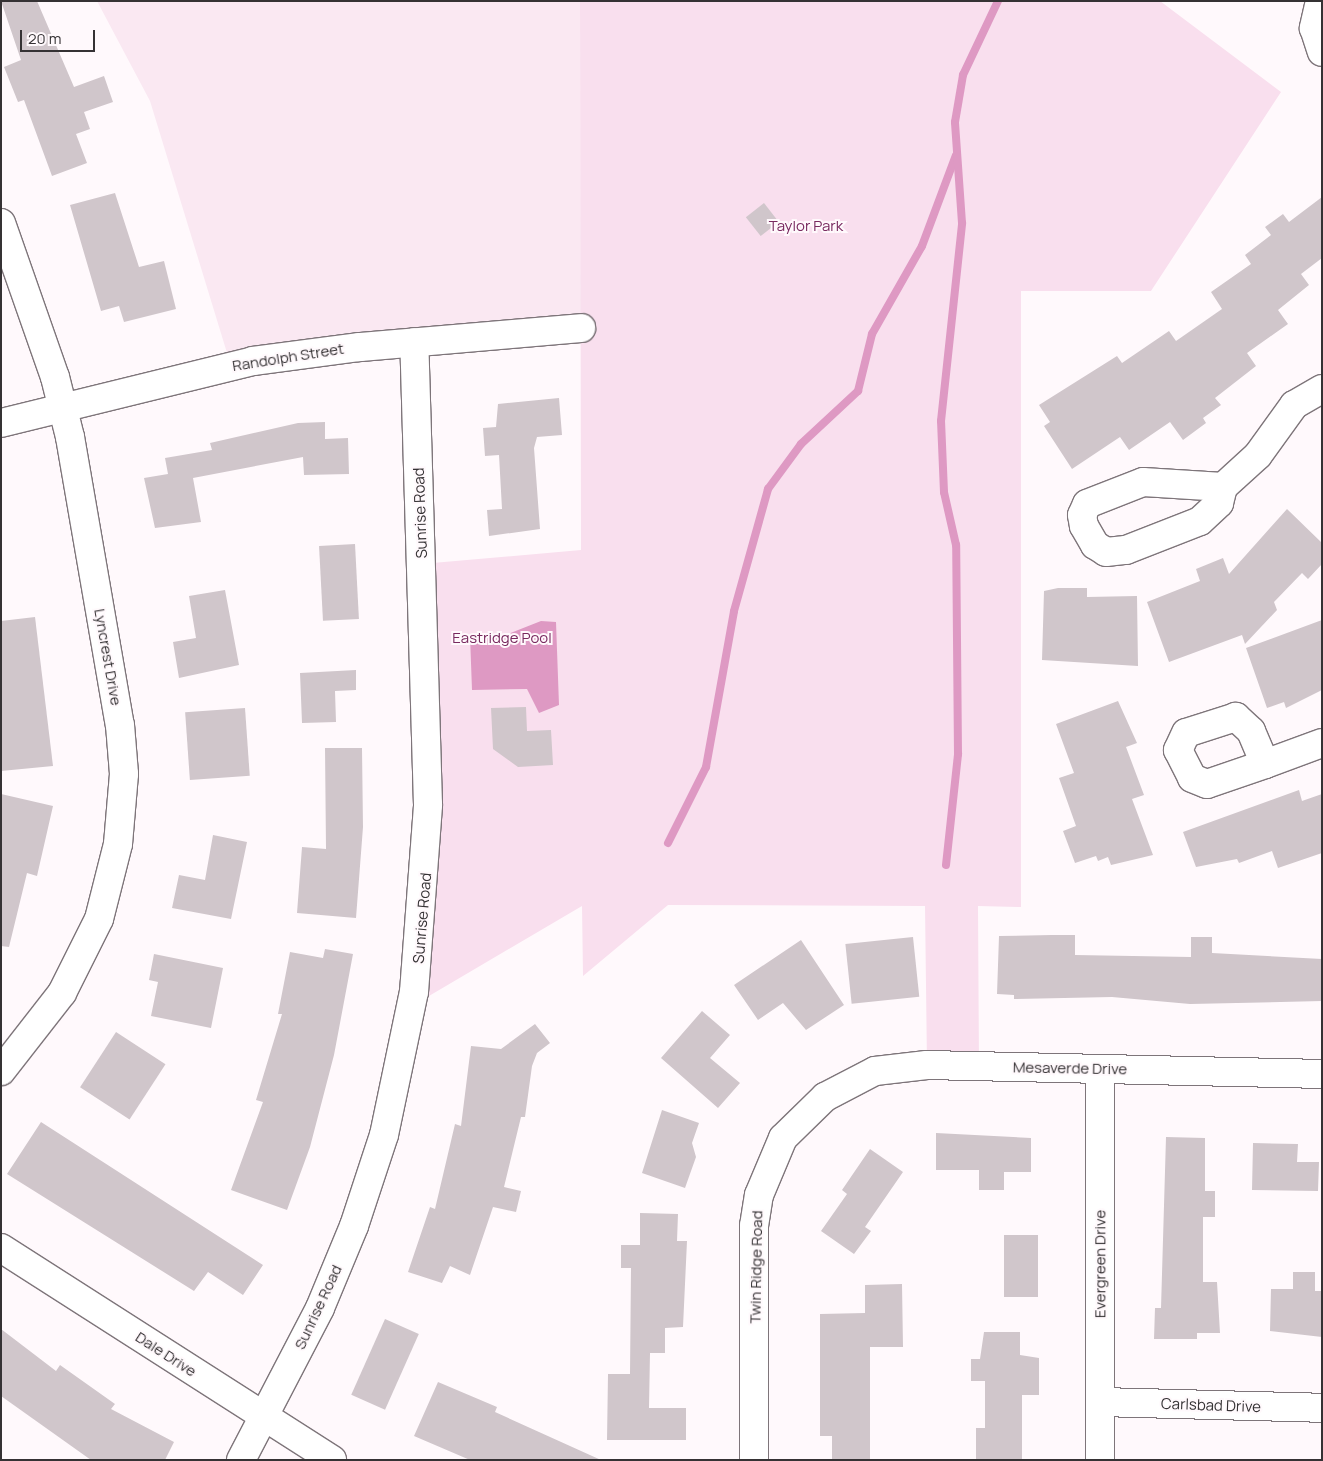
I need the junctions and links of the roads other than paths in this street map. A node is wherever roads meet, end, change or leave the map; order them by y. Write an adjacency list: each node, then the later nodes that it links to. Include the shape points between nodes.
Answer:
1 (1320, 1): 2 (street)
2 (1318, 40)
3 (1, 223): 7 (street, Lyncrest Drive)
4 (581, 328): 5 (street, Randolph Street)
5 (414, 342): 7 (street, Randolph Street, via 253,361); 19 (street, Sunrise Road, via 428,805 415,984 394,1092 363,1199 320,1308)
6 (1322, 389): 9 (street, via 1294,405 1252,462)
7 (63, 406): 8 (street, Randolph Street); 13 (street, Lyncrest Drive, via 120,725 122,820 107,893 76,970 47,1016)
8 (1, 422)
9 (1223, 487)
10 (1322, 743): 11 (street)
11 (1265, 764)
12 (1100, 1069): 14 (street, Mesaverde Drive); 15 (street, Mesaverde Drive, via 910,1066 875,1071); 17 (street, Evergreen Drive)
13 (1, 1070)
14 (1322, 1074)
15 (825, 1097): 22 (street, Twin Ridge Road, via 784,1138 758,1195 754,1226)
16 (1, 1248): 19 (street, Dale Drive)
17 (1100, 1402): 18 (street, Carlsbad Drive); 23 (street, Evergreen Drive)
18 (1322, 1408)
19 (264, 1416): 20 (street, Sunrise Road); 21 (street, Dale Drive)
20 (241, 1460)
21 (332, 1460)
22 (754, 1460)
23 (1100, 1460)

